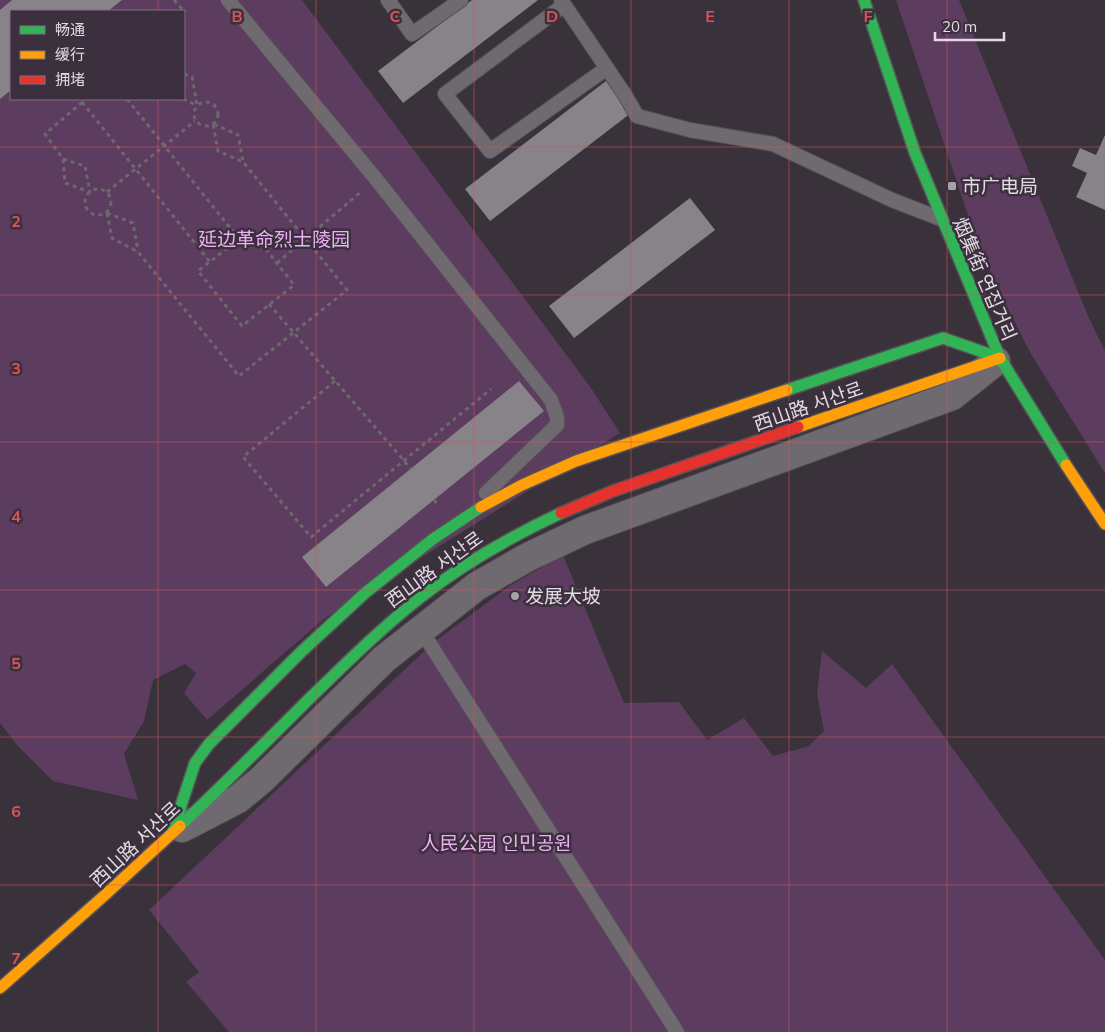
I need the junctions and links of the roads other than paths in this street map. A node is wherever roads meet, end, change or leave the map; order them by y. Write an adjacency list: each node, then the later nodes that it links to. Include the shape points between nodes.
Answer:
1 (228, 0): 10 (lane, via 376,179 550,400 558,425)
2 (388, 0): 3 (lane, via 412,34)
3 (461, 0)
4 (864, 0): 7 (street, 烟集街 연집거리)
5 (563, 2): 6 (lane); 6 (lane, via 445,94 490,151)
6 (608, 68): 7 (lane, via 637,116 690,130 773,144)
7 (941, 220): 8 (street, 烟集街 연집거리)
8 (1000, 358): 9 (street, 烟集街 연집거리); 10 (street, via 943,338 582,458 516,487); 11 (street, via 952,396 577,534 528,557 476,586); 12 (street, 西山路 서산로, via 614,491 554,515 508,539 456,571 407,608)
9 (1105, 524)
10 (452, 525): 12 (street, via 393,568 334,620 209,744 195,763)
11 (421, 630): 12 (street, via 384,659 238,799); 14 (lane)
12 (172, 834): 13 (street, 西山路 서산로)
13 (0, 988)
14 (677, 1032)

